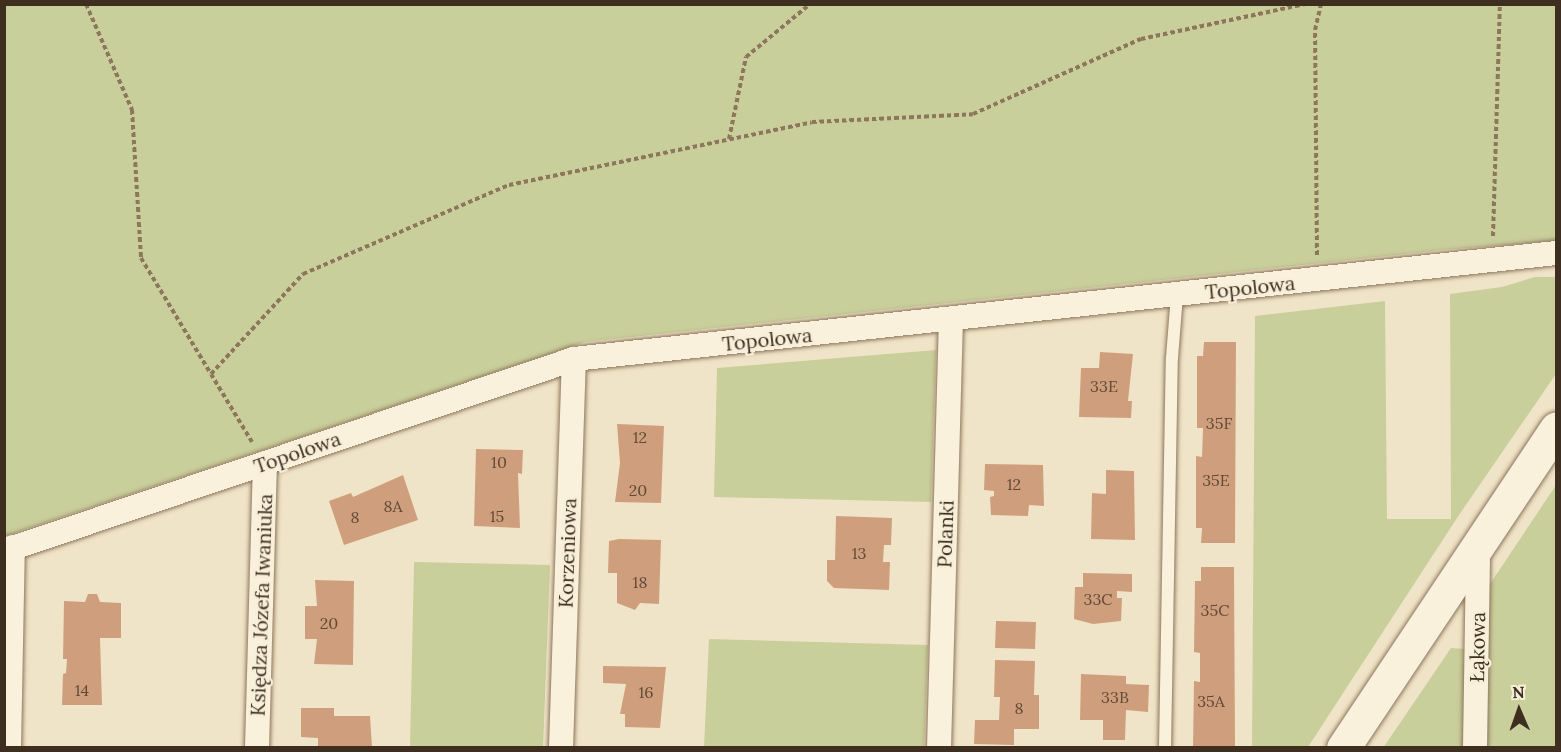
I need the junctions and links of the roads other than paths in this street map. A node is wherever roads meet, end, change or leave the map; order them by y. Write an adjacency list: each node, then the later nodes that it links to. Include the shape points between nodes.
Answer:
1 (1557, 253): 2 (street, Topolowa)
2 (1177, 295): 3 (street, Topolowa); 13 (lane, via 1172,358)
3 (951, 320): 4 (street, Topolowa); 12 (street, Polanki)
4 (574, 359): 6 (street, Topolowa); 11 (street, Korzeniowa)
5 (1557, 429): 7 (main road)
6 (265, 463): 8 (street, Topolowa); 10 (street, Księdza Józefa Iwaniuka)
7 (1478, 546): 14 (main road); 15 (street, Łąkowa)
8 (9, 549): 9 (street)
9 (9, 747)
10 (257, 747)
11 (561, 747)
12 (939, 747)
13 (1165, 747)
14 (1343, 747)
15 (1476, 747)

